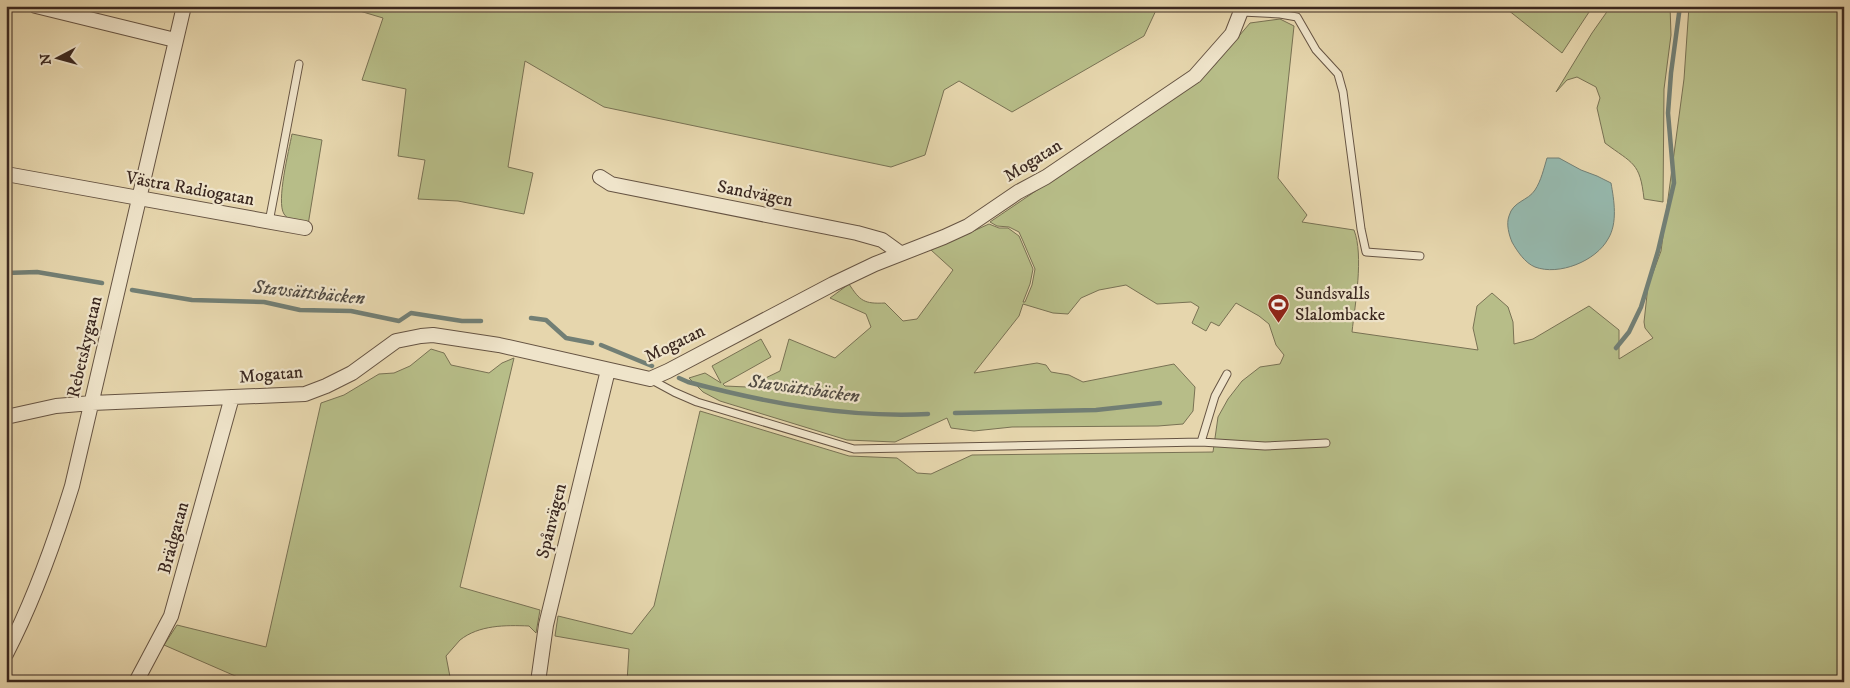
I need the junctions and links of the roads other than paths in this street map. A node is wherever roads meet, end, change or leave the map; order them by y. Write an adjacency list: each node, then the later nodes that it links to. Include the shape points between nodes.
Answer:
1 (36, 6): 4 (street)
2 (184, 6): 4 (street, Rebetskygatan)
3 (1242, 9): 11 (street, Mogatan, via 1232,34 1195,76 968,226); 12 (lane, via 1297,17 1316,50 1338,74 1366,252)
4 (175, 40): 8 (street, Rebetskygatan)
5 (299, 64): 9 (lane, Västra Radiogatan)
6 (6, 174): 8 (street, Västra Radiogatan)
7 (600, 177): 11 (street, Sandvägen, via 611,184 857,233 882,240)
8 (139, 199): 9 (street, Västra Radiogatan); 17 (street, Rebetskygatan)
9 (270, 222): 10 (street)
10 (305, 228)
11 (900, 254): 15 (street, Mogatan, via 832,284)
12 (1420, 256)
13 (608, 370): 15 (street, Mogatan); 16 (street, Mogatan, via 499,345 433,335 396,341 352,373 305,394); 23 (street, Spånvägen, via 546,625)
14 (1227, 374): 19 (lane, via 1215,396)
15 (650, 379): 19 (lane, via 697,402 854,449)
16 (232, 397): 17 (street, Mogatan); 22 (street, Brädgatan, via 171,616)
17 (92, 403): 18 (street, Mogatan, via 56,406); 21 (street, Rebetskygatan, via 60,524 24,619)
18 (6, 417)
19 (1201, 442): 20 (lane, via 1265,446)
20 (1326, 443)
21 (6, 654)
22 (136, 682)
23 (538, 682)

